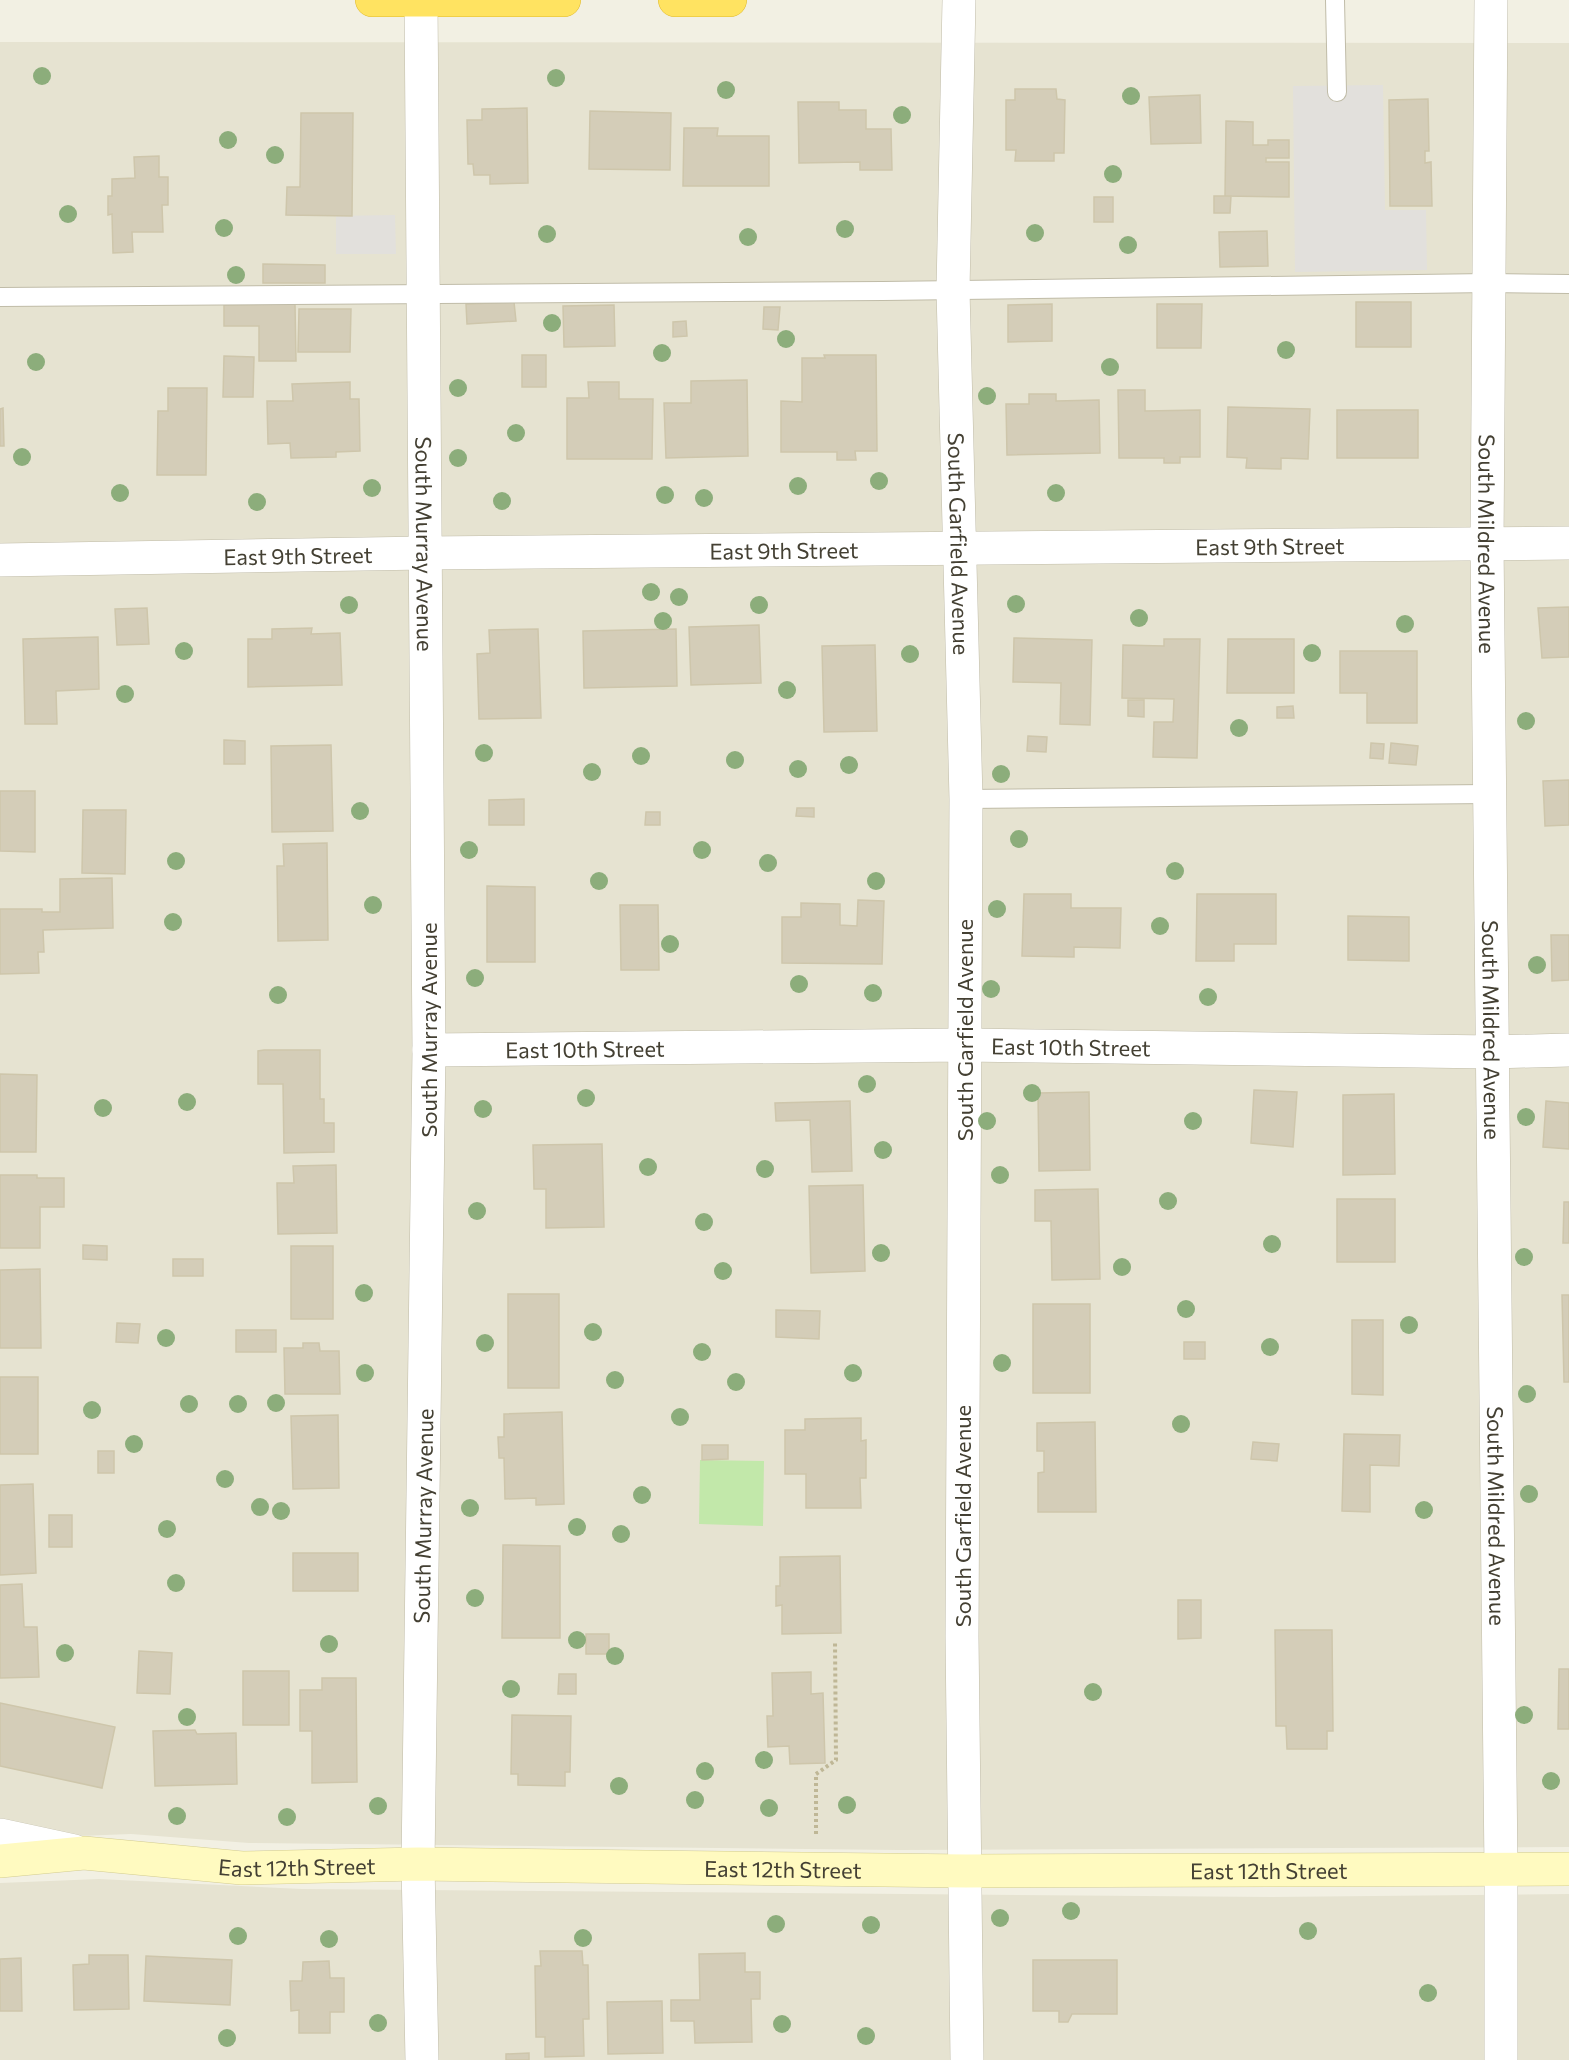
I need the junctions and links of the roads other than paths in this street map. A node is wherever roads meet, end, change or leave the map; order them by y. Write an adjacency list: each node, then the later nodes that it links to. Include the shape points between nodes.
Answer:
1 (372, 0): 2 (highway)
2 (422, 0): 3 (highway); 13 (street, South Murray Avenue)
3 (564, 0)
4 (675, 0): 5 (highway)
5 (730, 0)
6 (959, 0): 12 (street, South Garfield Avenue)
7 (1335, 0): 9 (lane)
8 (1491, 0): 10 (street, South Mildred Avenue)
9 (1337, 92)
10 (1489, 283): 11 (lane); 12 (lane); 15 (street, South Mildred Avenue)
11 (1569, 284)
12 (953, 290): 13 (lane); 17 (street, South Garfield Avenue)
13 (423, 293): 14 (lane); 18 (street, South Murray Avenue)
14 (0, 297)
15 (1487, 543): 16 (street, East 9th Street); 17 (street, East 9th Street); 20 (street, South Mildred Avenue)
16 (1569, 543)
17 (959, 547): 18 (street, East 9th Street); 21 (street, South Garfield Avenue)
18 (426, 553): 19 (street, East 9th Street); 23 (street, South Murray Avenue)
19 (0, 560)
20 (1489, 794): 21 (lane); 25 (street, South Mildred Avenue)
21 (966, 799): 22 (street, South Garfield Avenue)
22 (964, 1045): 23 (street, East 10th Street); 25 (street, East 10th Street); 32 (street, South Garfield Avenue, via 962,1637)
23 (429, 1050): 29 (street, South Murray Avenue)
24 (1569, 1050): 25 (street, East 10th Street)
25 (1492, 1052): 31 (street, South Mildred Avenue)
26 (0, 1834): 27 (street)
27 (84, 1854): 28 (street, East 12th Street); 29 (street, East 12th Street, via 242,1868)
28 (0, 1862)
29 (418, 1864): 32 (street, East 12th Street); 33 (street, South Murray Avenue)
30 (1569, 1869): 31 (street, East 12th Street)
31 (1501, 1870): 32 (street, East 12th Street); 35 (street, South Mildred Avenue)
32 (966, 1871): 34 (street, South Garfield Avenue)
33 (422, 2060)
34 (967, 2060)
35 (1501, 2060)

